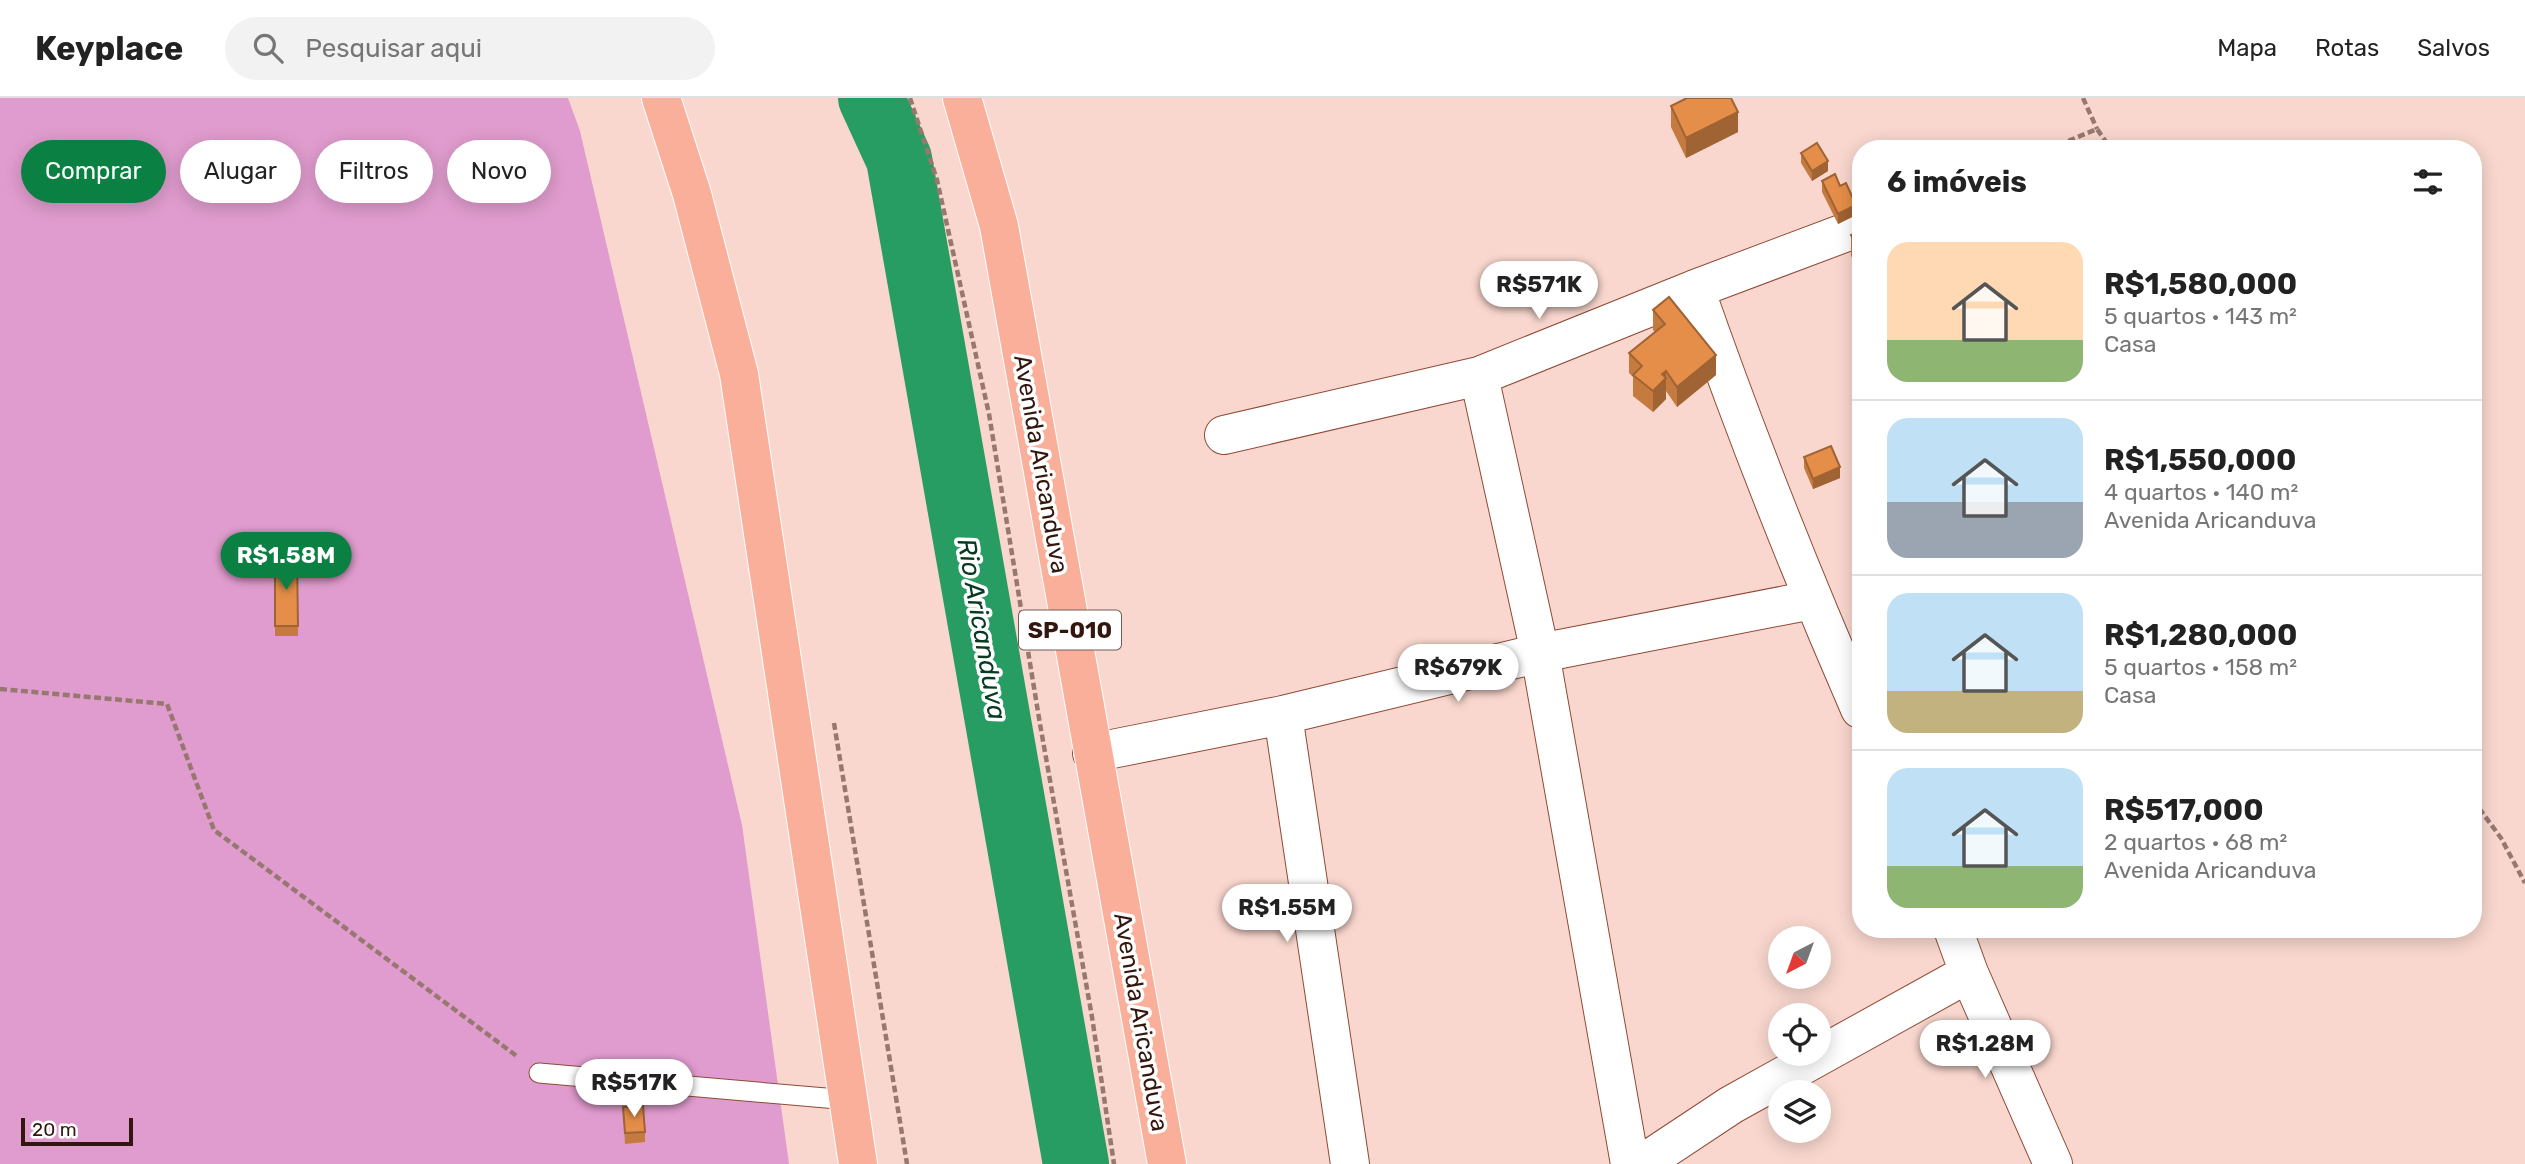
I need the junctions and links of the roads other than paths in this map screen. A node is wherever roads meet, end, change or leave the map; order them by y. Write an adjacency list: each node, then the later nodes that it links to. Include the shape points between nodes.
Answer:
1 (661, 98): 15 (highway, via 692,194 739,374)
2 (962, 98): 11 (highway, Avenida Aricanduva / SP-010, via 999,226)
3 (1852, 230): 4 (street)
4 (1696, 289): 5 (street); 7 (street)
5 (1479, 376): 6 (street); 8 (street)
6 (1224, 435)
7 (1812, 600): 8 (street); 9 (street)
8 (1540, 653): 10 (street); 19 (street)
9 (1852, 691)
10 (1283, 715): 11 (street); 18 (street)
11 (1092, 753): 17 (highway, Avenida Aricanduva / SP-010)
12 (1956, 938): 13 (street)
13 (1969, 973): 20 (street, via 1731,1105); 21 (street)
14 (539, 1073): 15 (lane)
15 (849, 1100): 16 (highway)
16 (858, 1164)
17 (1167, 1164)
18 (1350, 1164)
19 (1630, 1164)
20 (1642, 1164)
21 (2053, 1164)

